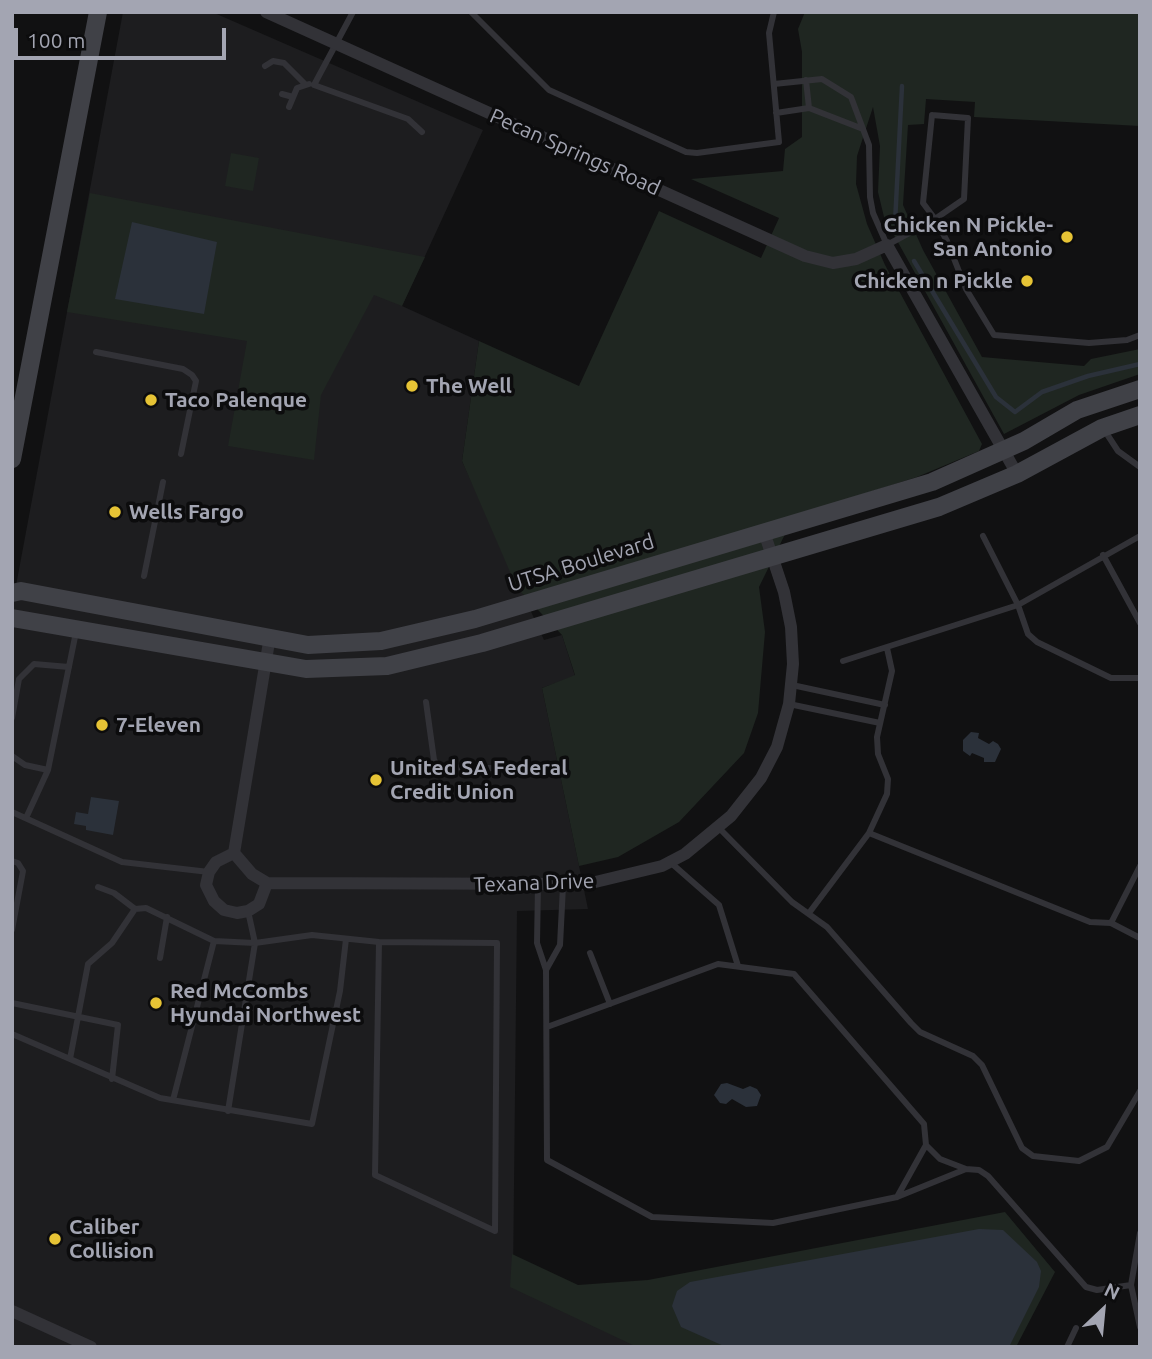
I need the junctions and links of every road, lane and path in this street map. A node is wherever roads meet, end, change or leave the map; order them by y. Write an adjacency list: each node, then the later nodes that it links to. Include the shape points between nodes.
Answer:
1 (98, 12): 28 (main road)
2 (266, 12): 6 (street, Pecan Springs Road)
3 (353, 12): 6 (lane)
4 (471, 12): 16 (lane, via 549,90 686,152 779,142)
5 (774, 12): 10 (lane, via 769,33)
6 (337, 45): 11 (lane); 20 (street, Pecan Springs Road, via 805,256 833,263)
7 (265, 66): 9 (lane, via 273,61 284,63)
8 (806, 80): 10 (lane); 15 (lane); 17 (lane, via 822,79 843,89 851,97)
9 (305, 84): 11 (lane); 13 (lane)
10 (774, 84): 16 (lane)
11 (314, 85): 18 (lane, via 408,119)
12 (282, 94): 13 (lane)
13 (293, 97): 14 (lane)
14 (289, 107)
15 (809, 108): 16 (lane); 17 (lane)
16 (776, 113)
17 (863, 129): 20 (lane, via 869,145 873,213)
18 (422, 132)
19 (935, 219): 19 (lane, via 923,203 932,115 968,118 964,199); 20 (lane); 21 (lane, via 966,289 993,335 1089,343)
20 (887, 245): 26 (street)
21 (1140, 335)
22 (96, 352): 27 (lane, via 192,374 196,381)
23 (1140, 389): 26 (main road, UTSA Boulevard, via 1077,411)
24 (1140, 415): 25 (main road)
25 (1102, 428): 29 (lane, via 1118,451); 30 (main road)
26 (1003, 451): 30 (street); 32 (main road, UTSA Boulevard, via 932,482)
27 (181, 454)
28 (12, 460)
29 (1140, 467)
30 (1017, 474): 36 (main road, via 939,506)
31 (163, 482): 37 (lane)
32 (764, 532): 36 (street, Texana Drive); 40 (main road, UTSA Boulevard)
33 (983, 536): 39 (lane)
34 (1140, 536): 35 (lane)
35 (1103, 555): 39 (lane); 43 (lane)
36 (773, 557): 45 (main road); 53 (street, Texana Drive, via 791,627)
37 (144, 576)
38 (12, 593): 47 (main road, UTSA Boulevard)
39 (1018, 605): 48 (lane); 52 (lane, via 1028,634 1037,642 1111,678)
40 (520, 606): 45 (street); 47 (main road, UTSA Boulevard, via 363,644 308,645)
41 (12, 618): 42 (main road)
42 (32, 622): 44 (main road); 46 (main road)
43 (1140, 623)
44 (12, 629)
45 (526, 630): 50 (main road, via 366,669 306,670)
46 (76, 631): 50 (main road); 51 (lane)
47 (270, 636): 50 (street)
48 (887, 648): 49 (lane); 56 (lane, via 892,671)
49 (843, 661)
50 (265, 662): 66 (street)
51 (69, 667): 57 (lane, via 34,664 19,679); 61 (lane)
52 (1140, 678)
53 (792, 685): 55 (street, Texana Drive); 56 (lane)
54 (426, 702): 60 (lane, via 439,767)
55 (789, 704): 58 (lane); 64 (street, Texana Drive, via 777,747 761,778)
56 (886, 705): 58 (lane)
57 (12, 718)
58 (880, 723): 65 (lane, via 878,754 888,779 887,794)
59 (12, 755): 61 (lane, via 25,765)
60 (534, 769)
61 (48, 770): 63 (lane)
62 (12, 812): 63 (lane)
63 (26, 818): 70 (lane, via 122,862)
64 (719, 828): 68 (street, Texana Drive); 79 (lane, via 792,902)
65 (869, 832): 79 (lane); 81 (lane, via 1090,922)
66 (234, 853): 70 (street, via 216,862); 72 (street)
67 (12, 861): 82 (lane, via 23,871)
68 (670, 862): 75 (street, Texana Drive, via 622,877); 90 (lane, via 719,905)
69 (1140, 866): 71 (lane)
70 (209, 872): 78 (street, via 206,885 214,901 237,914)
71 (1132, 881): 73 (lane); 81 (lane)
72 (267, 883): 74 (street, Texana Drive); 78 (street, via 259,904)
73 (1140, 885)
74 (538, 886): 75 (street, Texana Drive); 91 (lane, via 537,943)
75 (563, 886): 91 (lane, via 560,944)
76 (98, 887): 77 (lane)
77 (135, 909): 80 (lane, via 146,908); 94 (lane, via 103,954 88,964)
78 (248, 911): 87 (lane)
79 (809, 913): 99 (lane, via 827,927 920,1032 982,1065 1022,1148 1033,1156 1079,1161 1107,1147)
80 (167, 917): 85 (lane); 89 (lane)
81 (1111, 923): 83 (lane)
82 (12, 930)
83 (1140, 938)
84 (345, 939): 86 (lane); 87 (lane, via 312,935); 101 (lane, via 340,991 312,1124)
85 (214, 941): 87 (lane); 100 (lane)
86 (379, 942): 86 (lane, via 497,943 495,1231 375,1175)
87 (255, 943): 101 (lane)
88 (590, 953): 93 (lane)
89 (160, 958)
90 (738, 967): 93 (lane, via 718,964); 102 (lane, via 794,974 924,1124)
91 (547, 970): 95 (lane)
92 (12, 1003): 94 (lane)
93 (610, 1004): 95 (lane)
94 (79, 1017): 97 (lane); 98 (lane, via 118,1025)
95 (547, 1027): 104 (lane, via 547,1160 652,1217 773,1223)
96 (12, 1034): 97 (lane)
97 (70, 1059): 98 (lane)
98 (112, 1079): 100 (lane)
99 (1140, 1091)
100 (173, 1100): 101 (lane)
101 (228, 1111)
102 (926, 1145): 103 (lane, via 940,1159); 104 (lane)
103 (965, 1169): 104 (lane); 106 (lane, via 988,1176 1086,1287)
104 (897, 1197)
105 (1140, 1233): 106 (lane)
106 (1131, 1285): 108 (lane)
107 (12, 1311): 110 (street)
108 (1140, 1326)
109 (1076, 1328): 111 (lane)
110 (90, 1347)
111 (1067, 1347)

